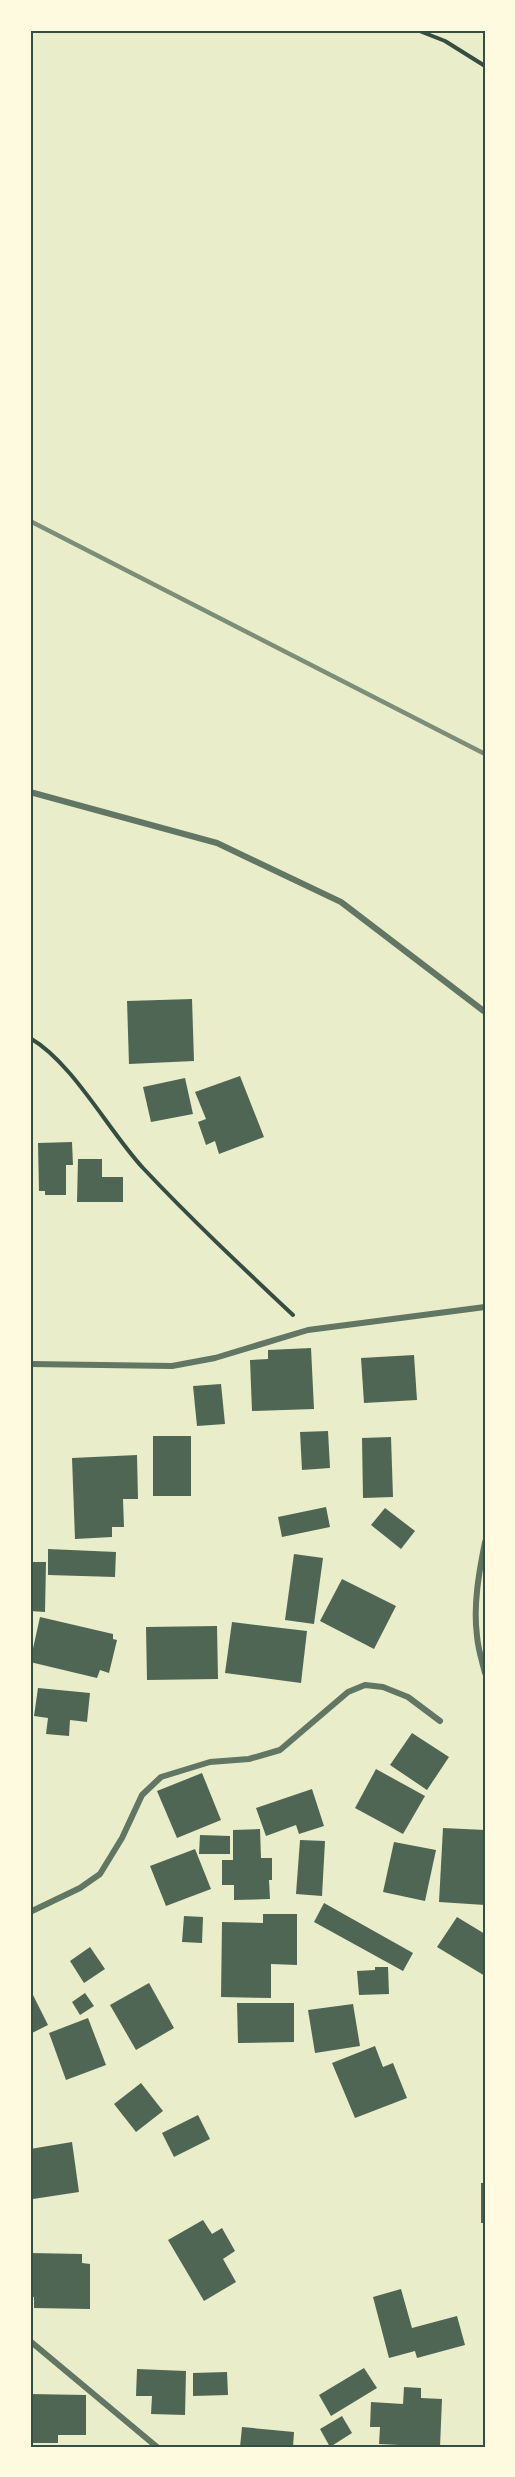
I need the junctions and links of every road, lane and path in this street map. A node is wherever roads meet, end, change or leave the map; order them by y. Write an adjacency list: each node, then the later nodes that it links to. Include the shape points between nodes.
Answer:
1 (417, 30): 2 (path, via 445,41)
2 (485, 66)
3 (30, 792): 4 (street, via 216,843 341,902)
4 (485, 1012)
5 (30, 1038): 7 (path, via 44,1046 66,1071 142,1167)
6 (485, 1307): 7 (street)
7 (308, 1330): 8 (street, via 215,1358 172,1366)
8 (30, 1365)
9 (485, 1542): 10 (street, via 476,1605 477,1636)
10 (485, 1673)
11 (440, 1721): 12 (street, via 408,1697 383,1686 365,1685 348,1692 280,1750 249,1759 210,1762 161,1777 142,1795 100,1874)
12 (30, 1912)
13 (30, 2341): 14 (street)
14 (157, 2447)

